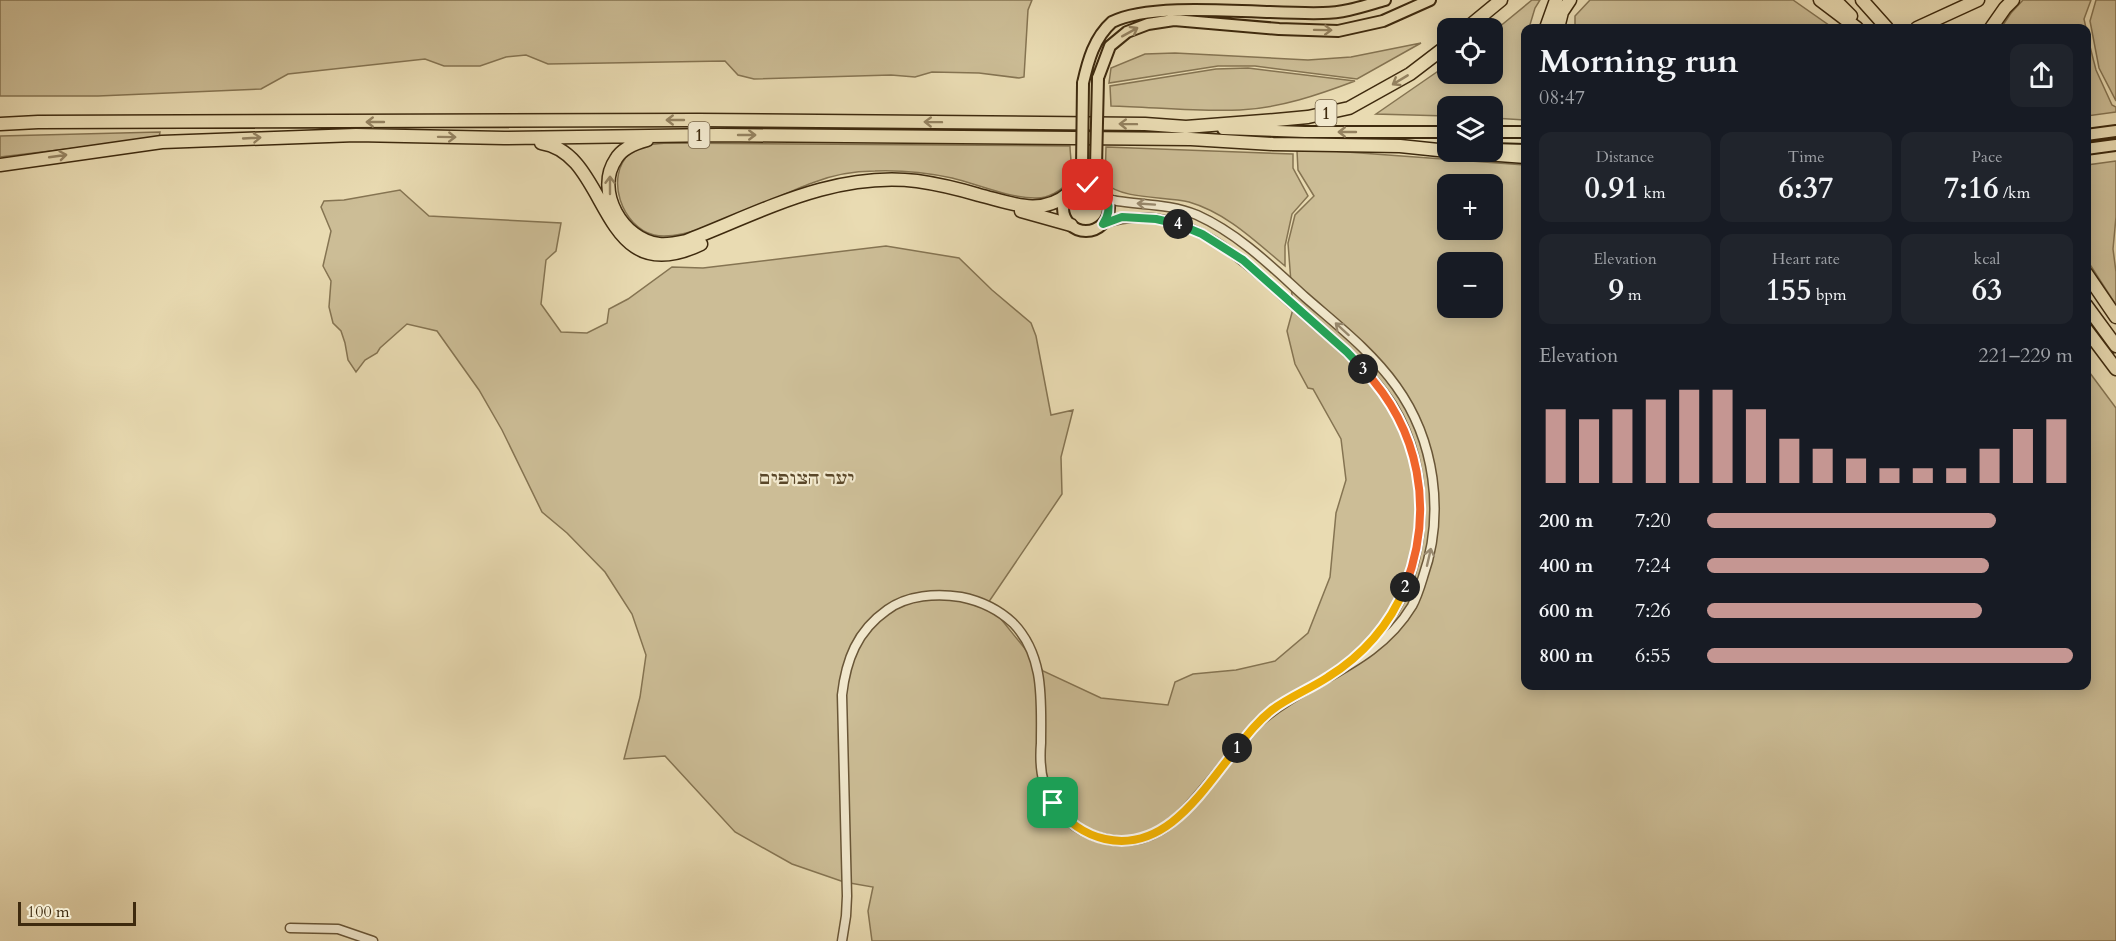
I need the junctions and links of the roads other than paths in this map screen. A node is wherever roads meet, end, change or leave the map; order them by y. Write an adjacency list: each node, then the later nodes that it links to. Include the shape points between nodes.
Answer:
1 (1385, 0): 37 (main road, bridge, via 1322,14 1185,3 1156,4 1131,11 1113,22 1094,46 1083,83 1082,167)
2 (1430, 0): 38 (main road, one-way to 2, bridge, via 1096,167 1098,78 1110,46 1127,32 1148,24 1174,21 1338,31 1383,21)
3 (1501, 0): 11 (highway)
4 (1556, 0): 12 (highway)
5 (1570, 0): 13 (highway)
6 (1820, 0): 14 (highway)
7 (1835, 0): 15 (highway)
8 (1862, 0): 16 (highway)
9 (1978, 0): 17 (highway)
10 (2013, 0): 18 (highway)
11 (1479, 18)
12 (1547, 24)
13 (1559, 24)
14 (1852, 24)
15 (1859, 24)
16 (1883, 24)
17 (1926, 24)
18 (1994, 24)
19 (1437, 53): 21 (highway, 1, one-way to 21, via 1410,74 1348,108 1308,117)
20 (0, 124): 21 (highway, 1, one-way to 20, via 710,120)
21 (1186, 127): 23 (main road, one-way to 21)
22 (2116, 131): 26 (main road)
23 (1437, 132)
24 (1503, 132): 25 (main road)
25 (1521, 132)
26 (2091, 134)
27 (718, 135): 28 (highway, 1); 30 (highway, 1, one-way to 30, via 1191,139); 40 (highway, one-way to 27, via 670,245 635,236 616,213 609,180 621,152 651,139)
28 (504, 138): 36 (highway, 1, one-way to 28, via 173,142 356,135); 40 (highway, via 561,149 579,167 623,238 647,251 685,251)
29 (2116, 145): 31 (main road)
30 (1437, 148)
31 (2091, 148)
32 (1503, 149): 33 (main road)
33 (1521, 150)
34 (1503, 155): 35 (highway)
35 (1521, 157)
36 (0, 165)
37 (1073, 190): 38 (main road, via 1088,185); 39 (highway, via 1060,201 1040,207); 42 (main road, via 1065,199 1064,213)
38 (1101, 191): 41 (main road, via 1109,205); 50 (street, one-way to 38, via 1362,659 1391,634 1414,603 1426,569 1435,509 1427,450 1412,412 1395,384 1357,342 1252,249 1195,214 1110,200)
39 (981, 195): 40 (highway, via 917,181 878,180 818,190); 42 (highway)
40 (753, 215)
41 (1103, 224): 42 (main road, via 1084,231); 50 (street, via 1122,217 1156,219 1214,240 1243,260 1347,352 1384,393 1399,418 1417,472 1417,549 1393,612 1364,648)
42 (1071, 225)
43 (2091, 280): 45 (highway)
44 (2091, 312): 48 (highway)
45 (2116, 317)
46 (2091, 336): 49 (highway)
47 (2091, 341): 49 (highway)
48 (2116, 345)
49 (2113, 365)
50 (1329, 677): 53 (street, via 1274,709 1258,723 1176,820 1148,837 1121,842 1087,834 1060,813 1047,793 1041,772 1039,671 1030,647 1016,627 985,604 954,596 919,597 890,607 858,639 843,681 847,896)
51 (290, 928): 52 (street, via 338,929)
52 (373, 941)
53 (842, 941)

